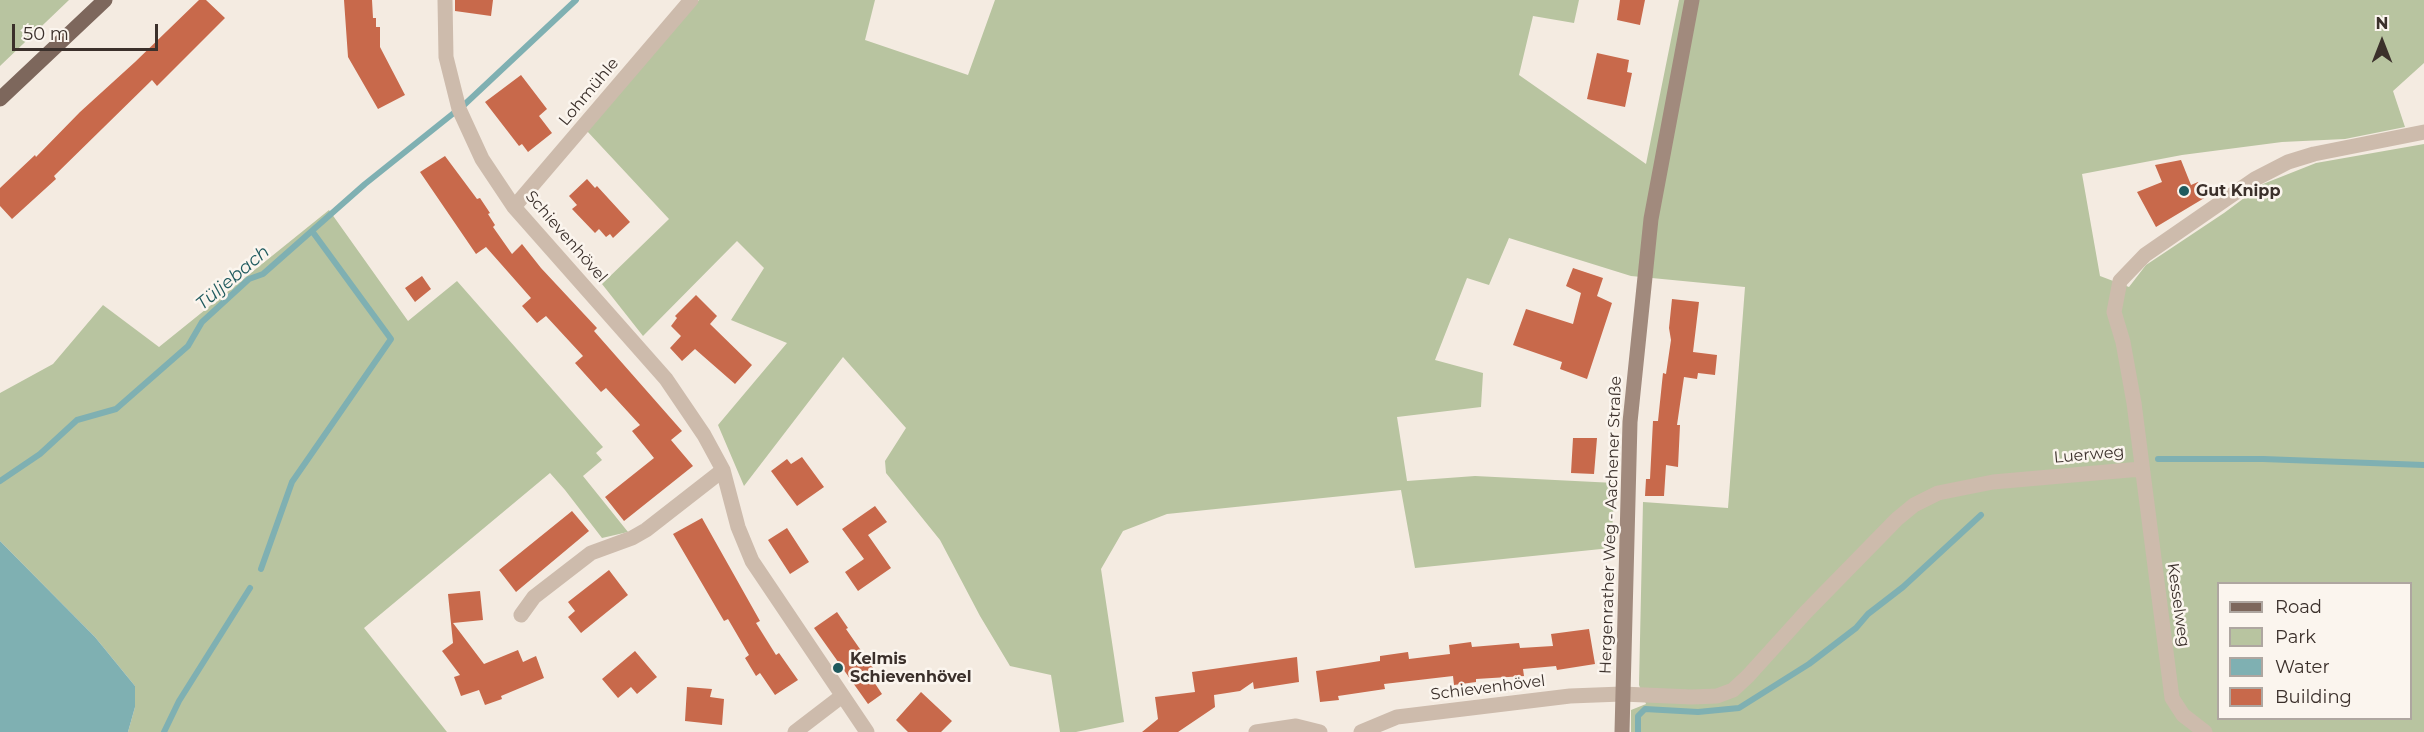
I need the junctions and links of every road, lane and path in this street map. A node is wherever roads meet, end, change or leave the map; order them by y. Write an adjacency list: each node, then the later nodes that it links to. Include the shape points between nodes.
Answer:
1 (105, 0): 5 (main road)
2 (446, 0): 7 (street, Schievenhövel, via 446,57 459,109 482,159)
3 (691, 0): 7 (street, Lohmühle)
4 (1692, 0): 11 (street, Hergenrather Weg - Aachener Straße, via 1651,219 1632,400)
5 (0, 99)
6 (2424, 132): 8 (street, Luerweg, via 2288,162 2255,179 2145,255 2120,281 2114,312 2134,403)
7 (514, 207): 9 (street, Schievenhövel, via 666,379)
8 (2141, 469): 11 (street, Luerweg, via 1993,482 1938,493 1897,519 1733,690 1717,696 1692,697); 19 (street, Kesselweg, via 2172,698 2183,715)
9 (723, 470): 10 (street, via 646,530 591,553 534,597); 12 (street, Schievenhövel, via 738,527 752,561)
10 (521, 615)
11 (1622, 694): 17 (street, Schievenhövel, via 1570,696 1397,717); 18 (street, Hergenrather Weg - Aachener Straße)
12 (842, 696): 13 (street); 14 (street, Schievenhövel)
13 (795, 732)
14 (867, 732)
15 (1256, 732): 16 (street, via 1296,726)
16 (1320, 732)
17 (1361, 732)
18 (1622, 732)
19 (2205, 732)

